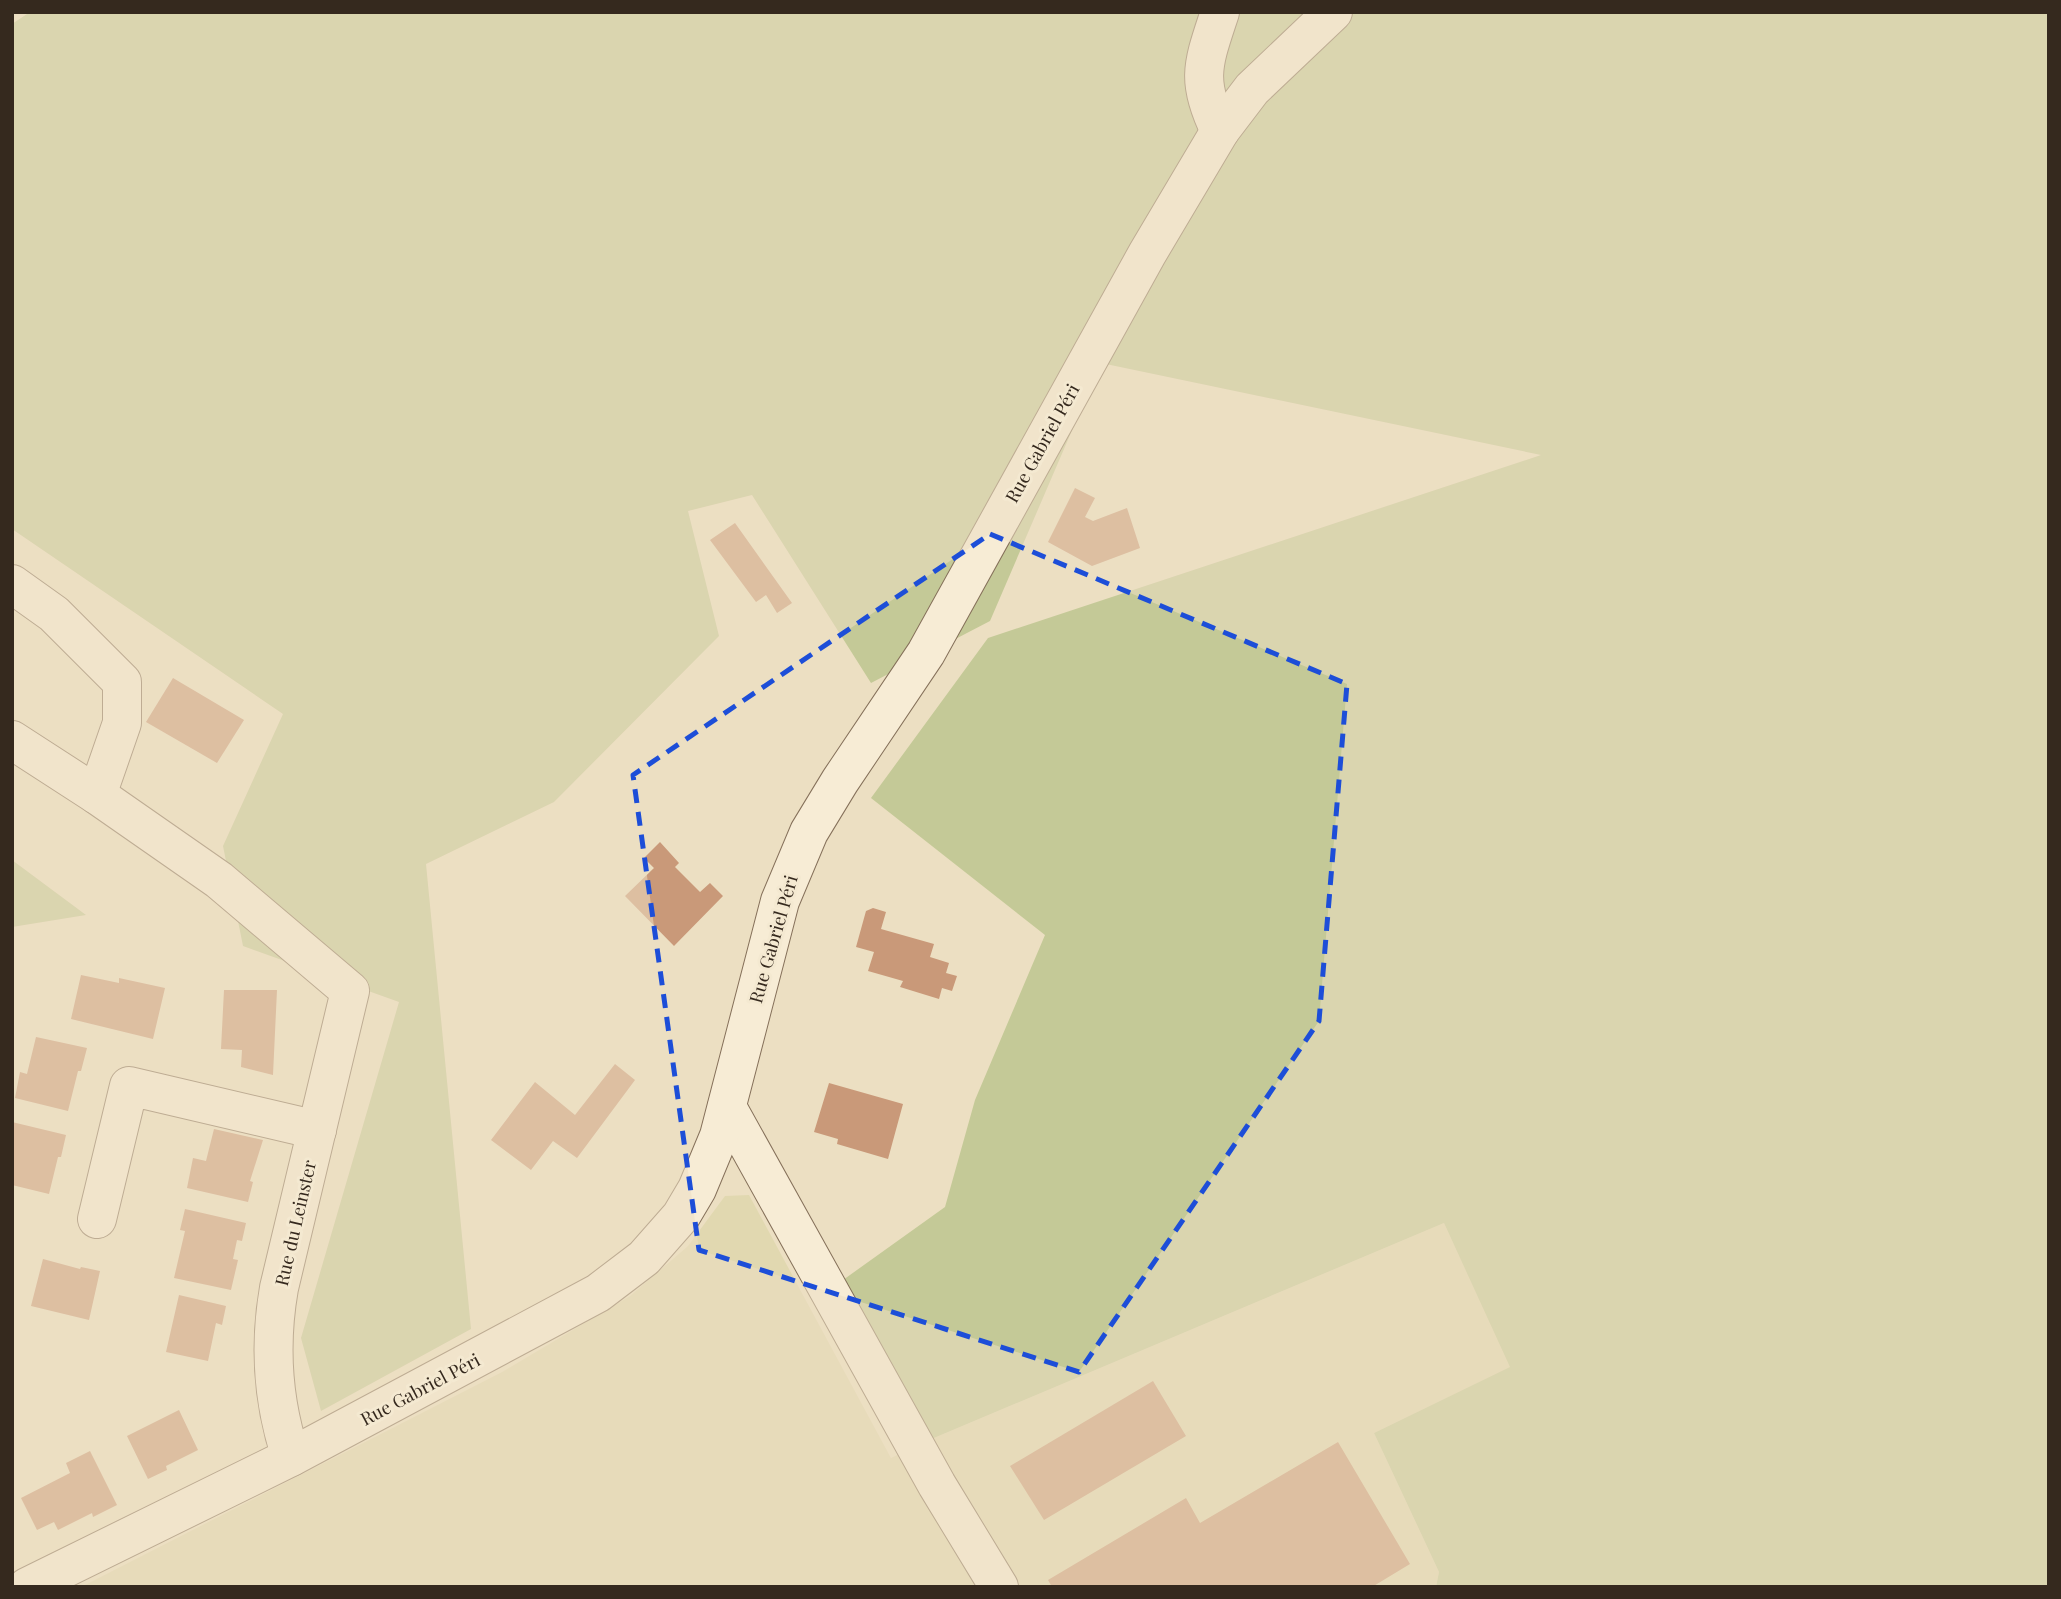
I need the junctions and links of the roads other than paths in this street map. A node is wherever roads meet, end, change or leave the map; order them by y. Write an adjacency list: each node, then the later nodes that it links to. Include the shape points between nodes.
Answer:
1 (1220, 12): 3 (street, via 1203,65 1209,108)
2 (1333, 12): 3 (street, Rue Gabriel Péri, via 1252,89)
3 (1220, 131): 7 (street, Rue Gabriel Péri, via 926,653 809,832 780,901)
4 (12, 584): 6 (street, via 54,614 122,682 122,723)
5 (12, 740): 6 (street)
6 (97, 795): 8 (street, Rue du Leinster, via 241,897 350,991)
7 (727, 1107): 10 (street, Rue Gabriel Péri, via 697,1189 663,1238 633,1267 598,1293); 12 (street, via 937,1485)
8 (317, 1130): 9 (street, via 129,1086); 10 (street, Rue du Leinster, via 273,1328 279,1415)
9 (97, 1219)
10 (291, 1457): 11 (street, Rue Gabriel Péri)
11 (27, 1587)
12 (999, 1587)

